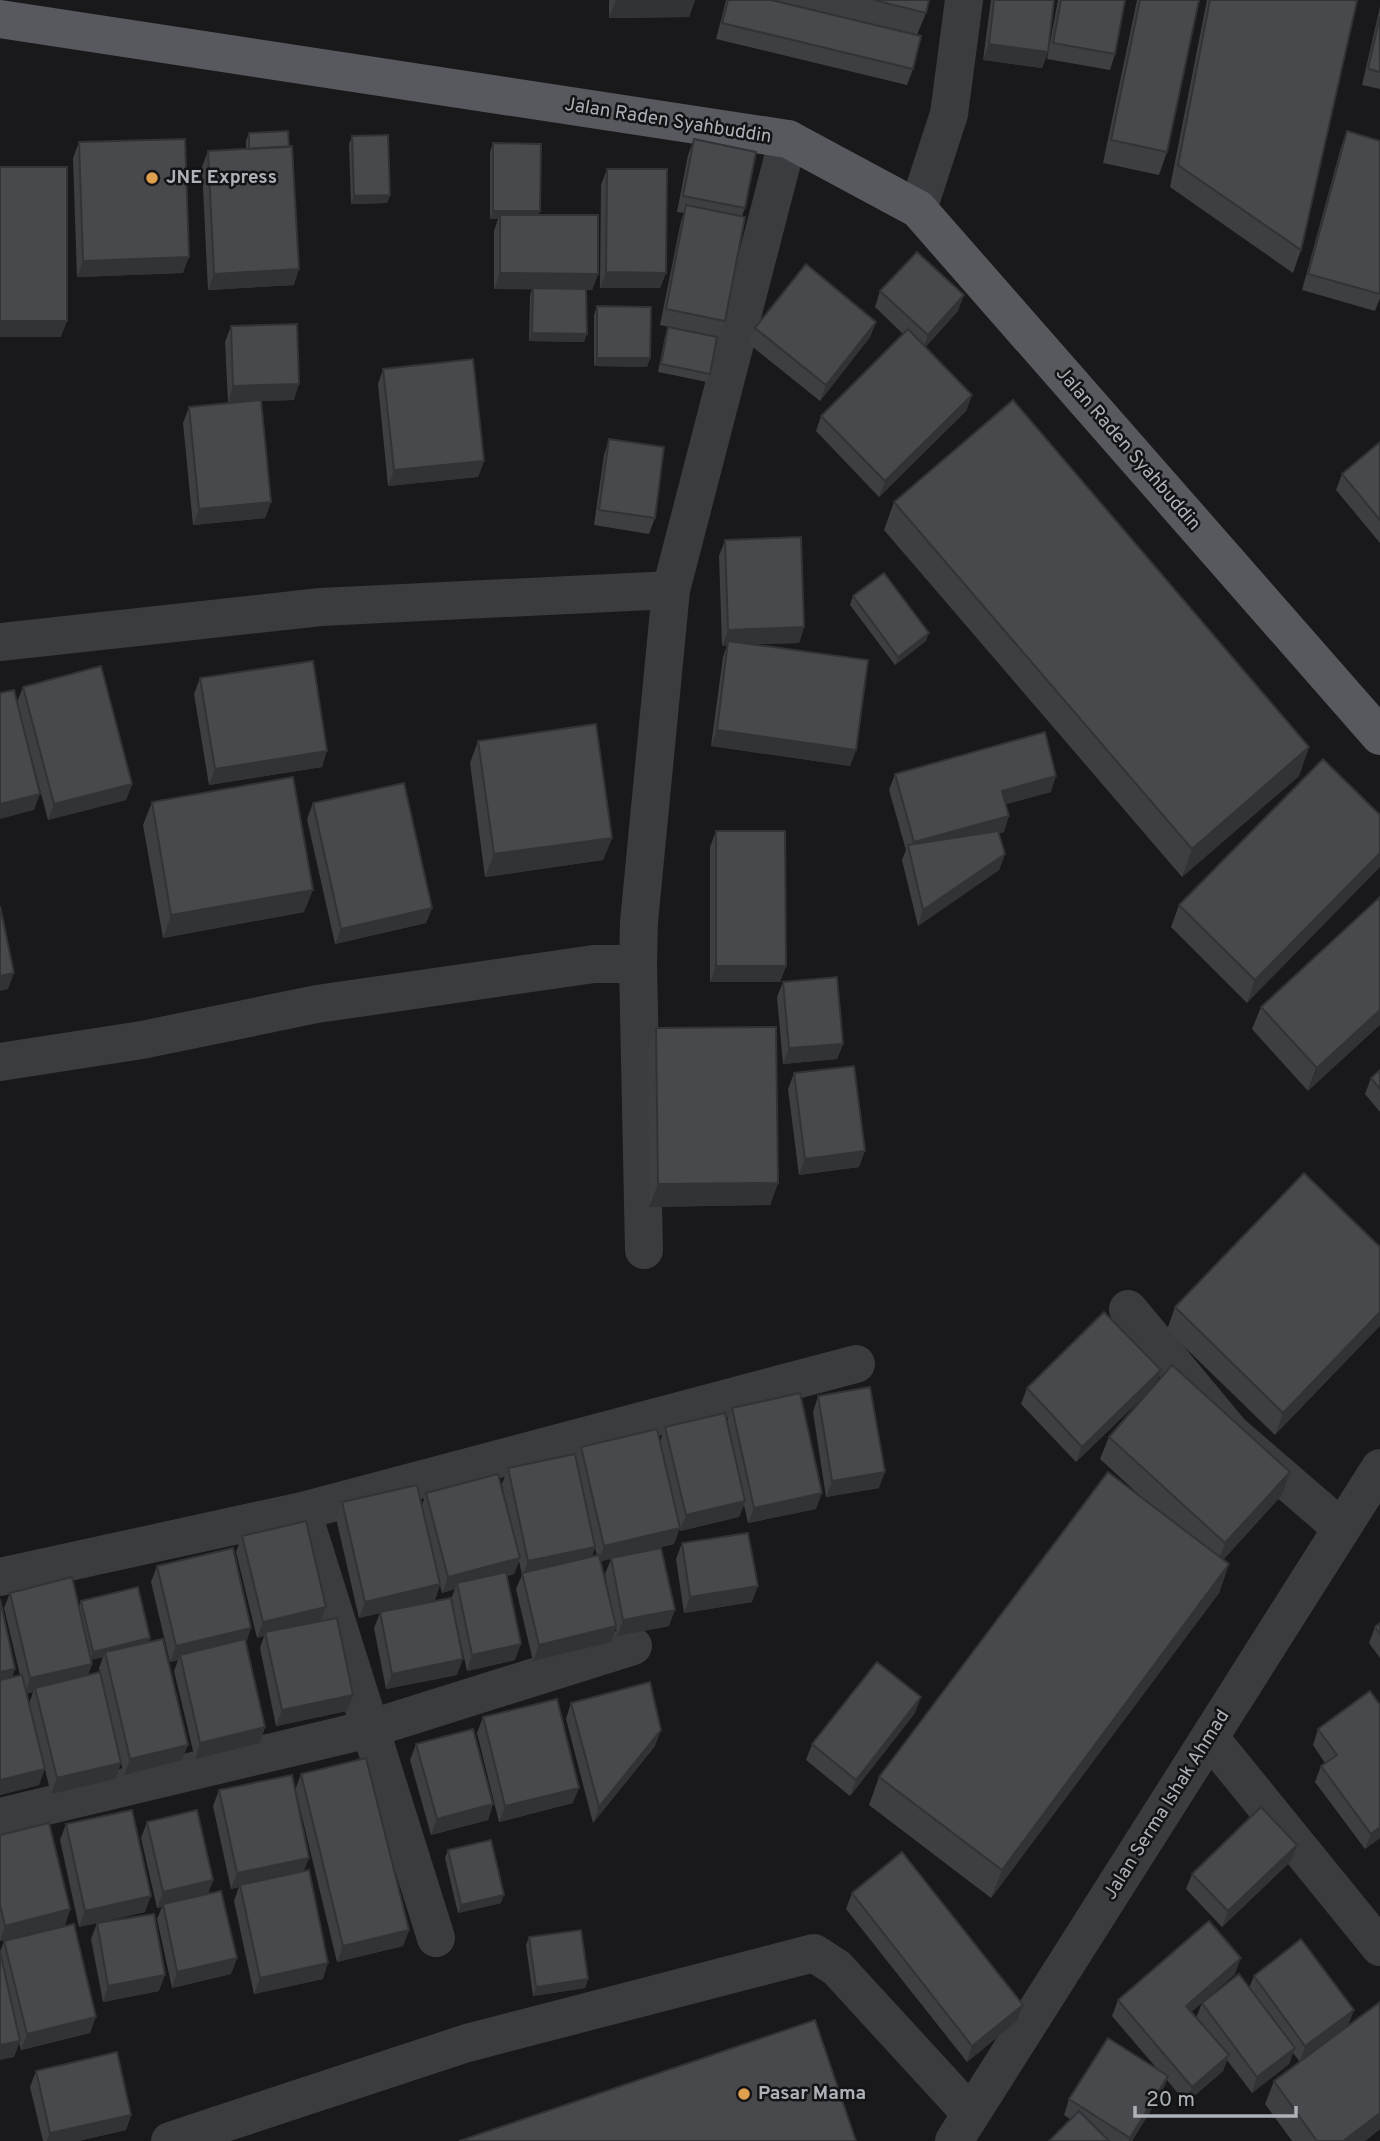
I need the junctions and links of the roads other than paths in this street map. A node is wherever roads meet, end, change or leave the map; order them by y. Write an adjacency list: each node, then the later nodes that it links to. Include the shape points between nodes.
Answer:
1 (964, 0): 4 (street, via 949,114)
2 (0, 19): 3 (main road, Jalan Raden Syahbuddin)
3 (788, 139): 4 (main road, Jalan Raden Syahbuddin); 5 (street)
4 (918, 209): 7 (main road, Jalan Raden Syahbuddin)
5 (671, 590): 6 (street, via 321,607); 8 (street)
6 (0, 642)
7 (1380, 736)
8 (638, 964): 9 (street, via 594,964 317,1003 142,1040); 10 (street)
9 (0, 1062)
10 (644, 1250)
11 (1128, 1309): 15 (street, via 1231,1433)
12 (856, 1364): 14 (street)
13 (1380, 1468): 15 (street, Jalan Serma Ishak Ahmad)
14 (302, 1511): 16 (street); 18 (street)
15 (1340, 1527): 19 (street, Jalan Serma Ishak Ahmad)
16 (0, 1577)
17 (633, 1646): 18 (street)
18 (369, 1728): 20 (street); 21 (street)
19 (1210, 1738): 22 (street); 23 (street, Jalan Serma Ishak Ahmad)
20 (0, 1817)
21 (436, 1938)
22 (1380, 1947)
23 (963, 2127): 24 (street, via 837,1968 814,1953 467,2043)
24 (170, 2141)

